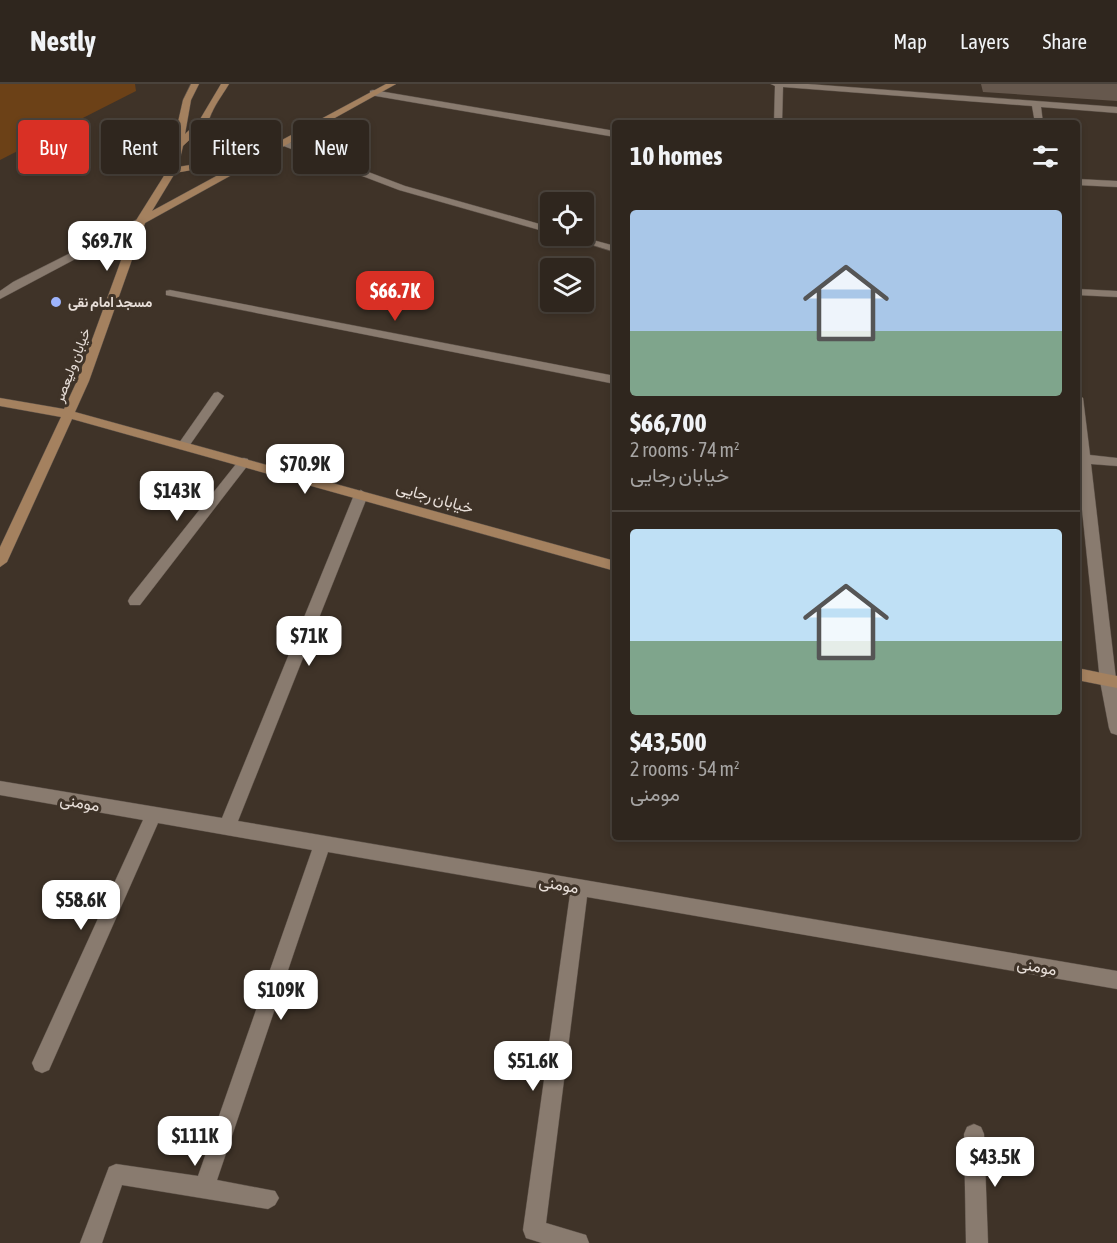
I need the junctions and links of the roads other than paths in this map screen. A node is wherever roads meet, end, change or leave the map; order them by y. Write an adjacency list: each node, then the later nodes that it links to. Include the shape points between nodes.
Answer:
1 (195, 84): 15 (street, خیابان ولیعصر, via 187,100)
2 (225, 84): 8 (street)
3 (392, 84): 5 (street)
4 (777, 84): 6 (street); 9 (street)
5 (373, 93): 11 (street); 13 (street)
6 (1035, 105): 7 (street); 10 (street)
7 (1117, 110)
8 (204, 120)
9 (778, 120)
10 (1038, 120)
11 (612, 133)
12 (191, 134): 15 (street)
13 (284, 143): 14 (street); 21 (street, via 402,188)
14 (281, 144)
15 (179, 145)
16 (170, 174): 20 (street, خیابان ولیعصر)
17 (226, 174): 20 (street)
18 (1080, 182): 19 (street)
19 (1117, 184)
20 (140, 222): 25 (street); 33 (street, خیابان ولیعصر)
21 (540, 228)
22 (594, 243): 23 (street)
23 (612, 248)
24 (0, 279): 25 (street)
25 (17, 284): 29 (street)
26 (1080, 292): 28 (street)
27 (170, 293): 30 (street)
28 (1117, 294)
29 (0, 296)
30 (612, 379)
31 (218, 396): 34 (street)
32 (0, 402): 33 (street, خیابان رجایی)
33 (69, 414): 34 (street, خیابان رجایی); 39 (street, خیابان ولیعصر)
34 (183, 446): 36 (street, خیابان رجایی)
35 (1080, 458): 37 (street); 43 (street)
36 (244, 462): 38 (street, خیابان رجایی); 41 (street)
37 (1117, 462)
38 (361, 495): 40 (street, خیابان رجایی); 47 (street)
39 (0, 562)
40 (612, 565)
41 (135, 601)
42 (1080, 675): 43 (street)
43 (1113, 681): 44 (street)
44 (1117, 728)
45 (0, 788): 46 (street, مومنی)
46 (154, 814): 47 (street, مومنی); 51 (street)
47 (227, 827): 48 (street, مومنی)
48 (323, 843): 49 (street, مومنی); 53 (street)
49 (580, 887): 50 (street, مومنی); 56 (street, via 534,1230)
50 (1117, 980)
51 (42, 1063)
52 (974, 1134): 57 (street)
53 (204, 1188): 54 (street); 55 (street, via 116,1174)
54 (268, 1198)
55 (91, 1243)
56 (578, 1243)
57 (977, 1243)

